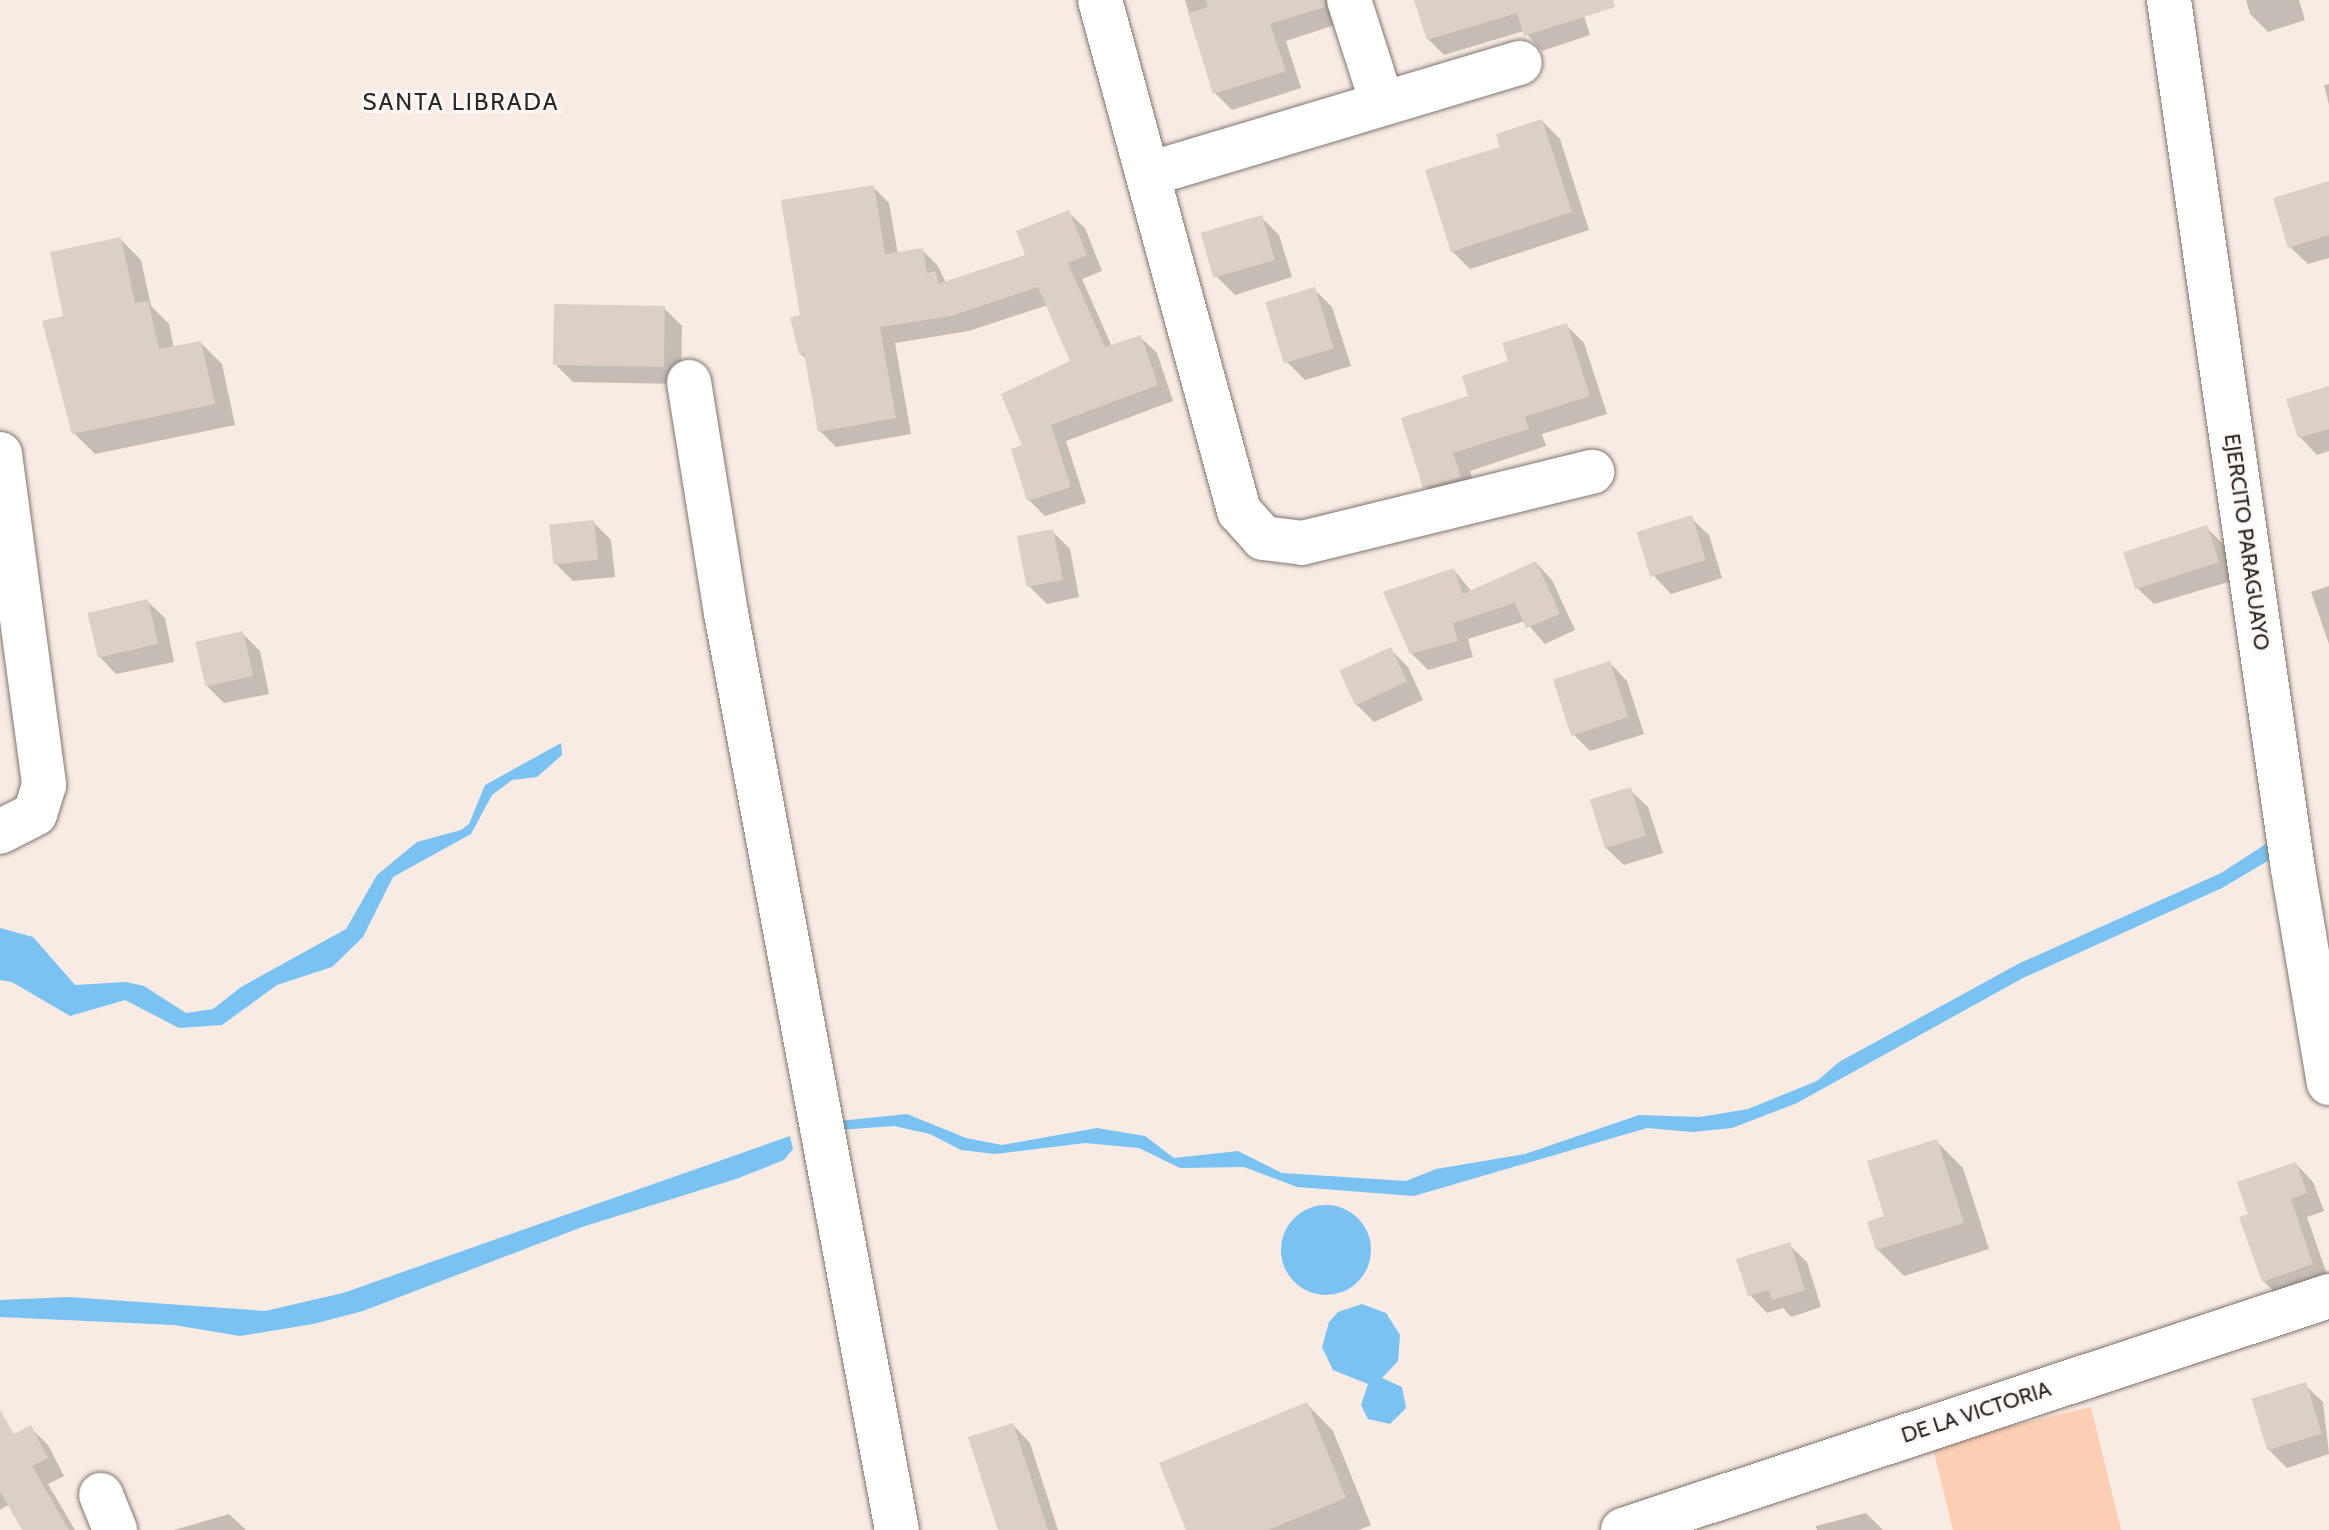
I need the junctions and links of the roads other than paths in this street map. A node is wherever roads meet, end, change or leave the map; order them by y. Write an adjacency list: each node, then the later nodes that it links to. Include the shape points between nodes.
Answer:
1 (1100, 0): 6 (street)
2 (1349, 0): 5 (street)
3 (2169, 0): 11 (street, EJERCITO PARAGUAYO, via 2293,869)
4 (1520, 63): 5 (street)
5 (1382, 103): 6 (street)
6 (1149, 174): 9 (street, via 1239,511 1263,538 1302,543)
7 (689, 382): 13 (street, via 726,613)
8 (0, 454): 10 (street, via 44,785 35,814)
9 (1592, 472)
10 (0, 832)
11 (2329, 1083)
12 (2329, 1296): 14 (street, DE LA VICTORIA)
13 (897, 1530)
14 (1623, 1530)

